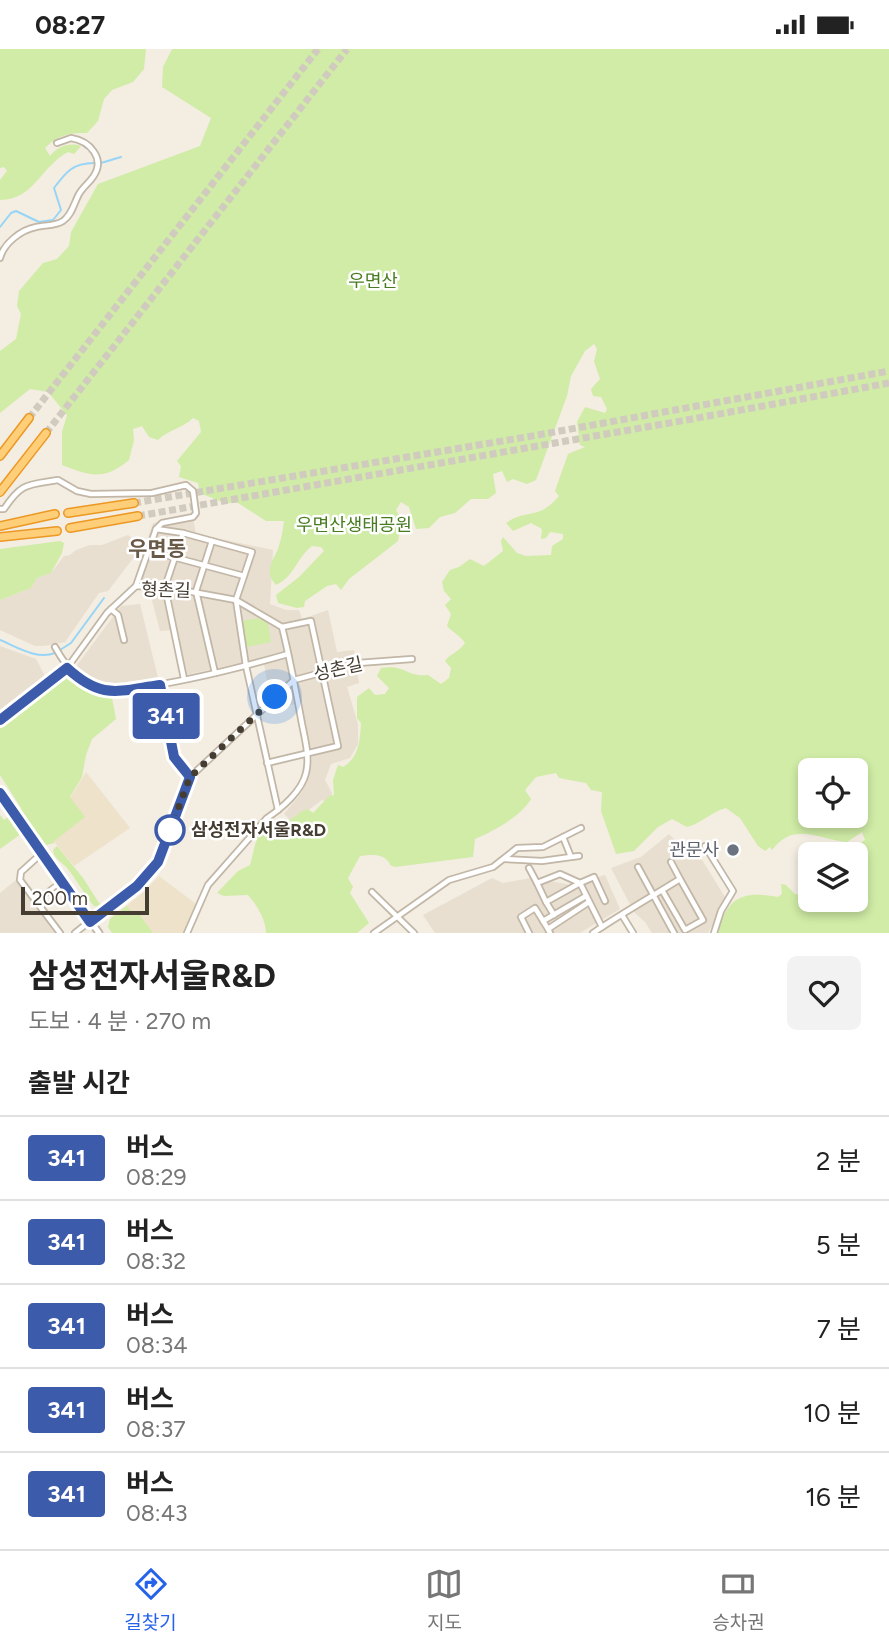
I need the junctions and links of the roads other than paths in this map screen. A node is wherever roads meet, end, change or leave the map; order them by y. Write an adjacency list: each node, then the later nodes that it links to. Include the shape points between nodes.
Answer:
1 (57, 143): 2 (street, via 72,138 89,145 98,165 94,176 62,222 33,227 15,237)
2 (0, 258)
3 (29, 418): 5 (highway)
4 (46, 433): 6 (highway)
5 (0, 456)
6 (0, 492)
7 (134, 503): 9 (highway)
8 (0, 509): 14 (street, via 23,486 58,479 91,494 152,493 186,485 193,491 196,513)
9 (68, 513)
10 (55, 515): 12 (highway)
11 (138, 516): 13 (highway)
12 (0, 525)
13 (70, 528)
14 (156, 529): 16 (street); 19 (street)
15 (57, 531): 17 (highway)
16 (183, 533): 18 (street); 20 (street)
17 (0, 539)
18 (212, 541): 21 (street); 22 (street, via 252,552)
19 (147, 550): 20 (street); 23 (street)
20 (174, 558): 21 (street); 24 (street)
21 (204, 566): 22 (street); 25 (street)
22 (244, 576): 26 (street)
23 (136, 586): 24 (street, 형촌길); 27 (street, 형촌길)
24 (165, 587): 25 (street, 형촌길); 37 (street)
25 (196, 591): 26 (street, 형촌길); 36 (street)
26 (236, 600): 28 (street, 형촌길); 33 (street)
27 (111, 610): 29 (street, via 118,615); 34 (street, 형촌길)
28 (282, 627): 31 (street); 35 (street, via 311,621)
29 (124, 640)
30 (55, 647): 34 (street)
31 (288, 654): 33 (street); 38 (street)
32 (412, 659): 35 (street, 성촌길, via 358,663)
33 (246, 666): 36 (street); 39 (street)
34 (67, 668): 37 (street, via 81,681 106,692); 40 (street, 형촌길)
35 (322, 672): 38 (street, 성촌길); 41 (street, via 338,746)
36 (215, 673): 37 (street)
37 (184, 679)
38 (294, 680): 39 (street, 성촌길); 41 (street)
39 (256, 715): 42 (street); 72 (street, 성촌길, via 190,777 158,862 148,875)
40 (0, 720)
41 (307, 754): 42 (street); 44 (street, via 299,789)
42 (267, 763): 44 (street)
43 (0, 793): 45 (street)
44 (278, 811): 80 (street, via 208,885)
45 (14, 812)
46 (581, 828): 48 (street)
47 (26, 830): 50 (street)
48 (564, 837): 52 (street); 53 (street, via 543,846 517,848)
49 (705, 846): 86 (street, via 733,891)
50 (42, 853): 58 (street); 65 (street, via 20,876)
51 (579, 856): 52 (street)
52 (571, 857): 53 (street)
53 (503, 859): 68 (street, via 449,880)
54 (671, 862): 57 (street)
55 (638, 867): 63 (street)
56 (529, 868): 59 (street)
57 (680, 879): 61 (street); 75 (street, via 703,920)
58 (62, 881): 65 (street); 72 (street)
59 (537, 883): 60 (street, via 560,874); 67 (street)
60 (580, 883): 64 (street); 66 (street, via 594,877); 67 (street)
61 (662, 890): 63 (street); 75 (street)
62 (372, 892): 68 (street)
63 (654, 895): 70 (street); 85 (street)
64 (588, 899): 69 (street); 73 (street); 74 (street)
65 (36, 901): 77 (street)
66 (605, 901)
67 (546, 902): 69 (street)
68 (397, 915): 76 (street); 81 (street)
69 (554, 915): 71 (street)
70 (622, 915): 73 (street); 84 (street)
71 (543, 921): 74 (street); 82 (street, via 535,908 521,917)
72 (90, 922): 78 (street, 성촌길); 79 (street)
73 (602, 927): 83 (street)
74 (549, 931)
75 (685, 931)
76 (376, 932)
77 (60, 933)
78 (75, 933)
79 (99, 933)
80 (187, 933)
81 (414, 933)
82 (529, 933)
83 (593, 933)
84 (633, 933)
85 (674, 933)
86 (715, 933)

